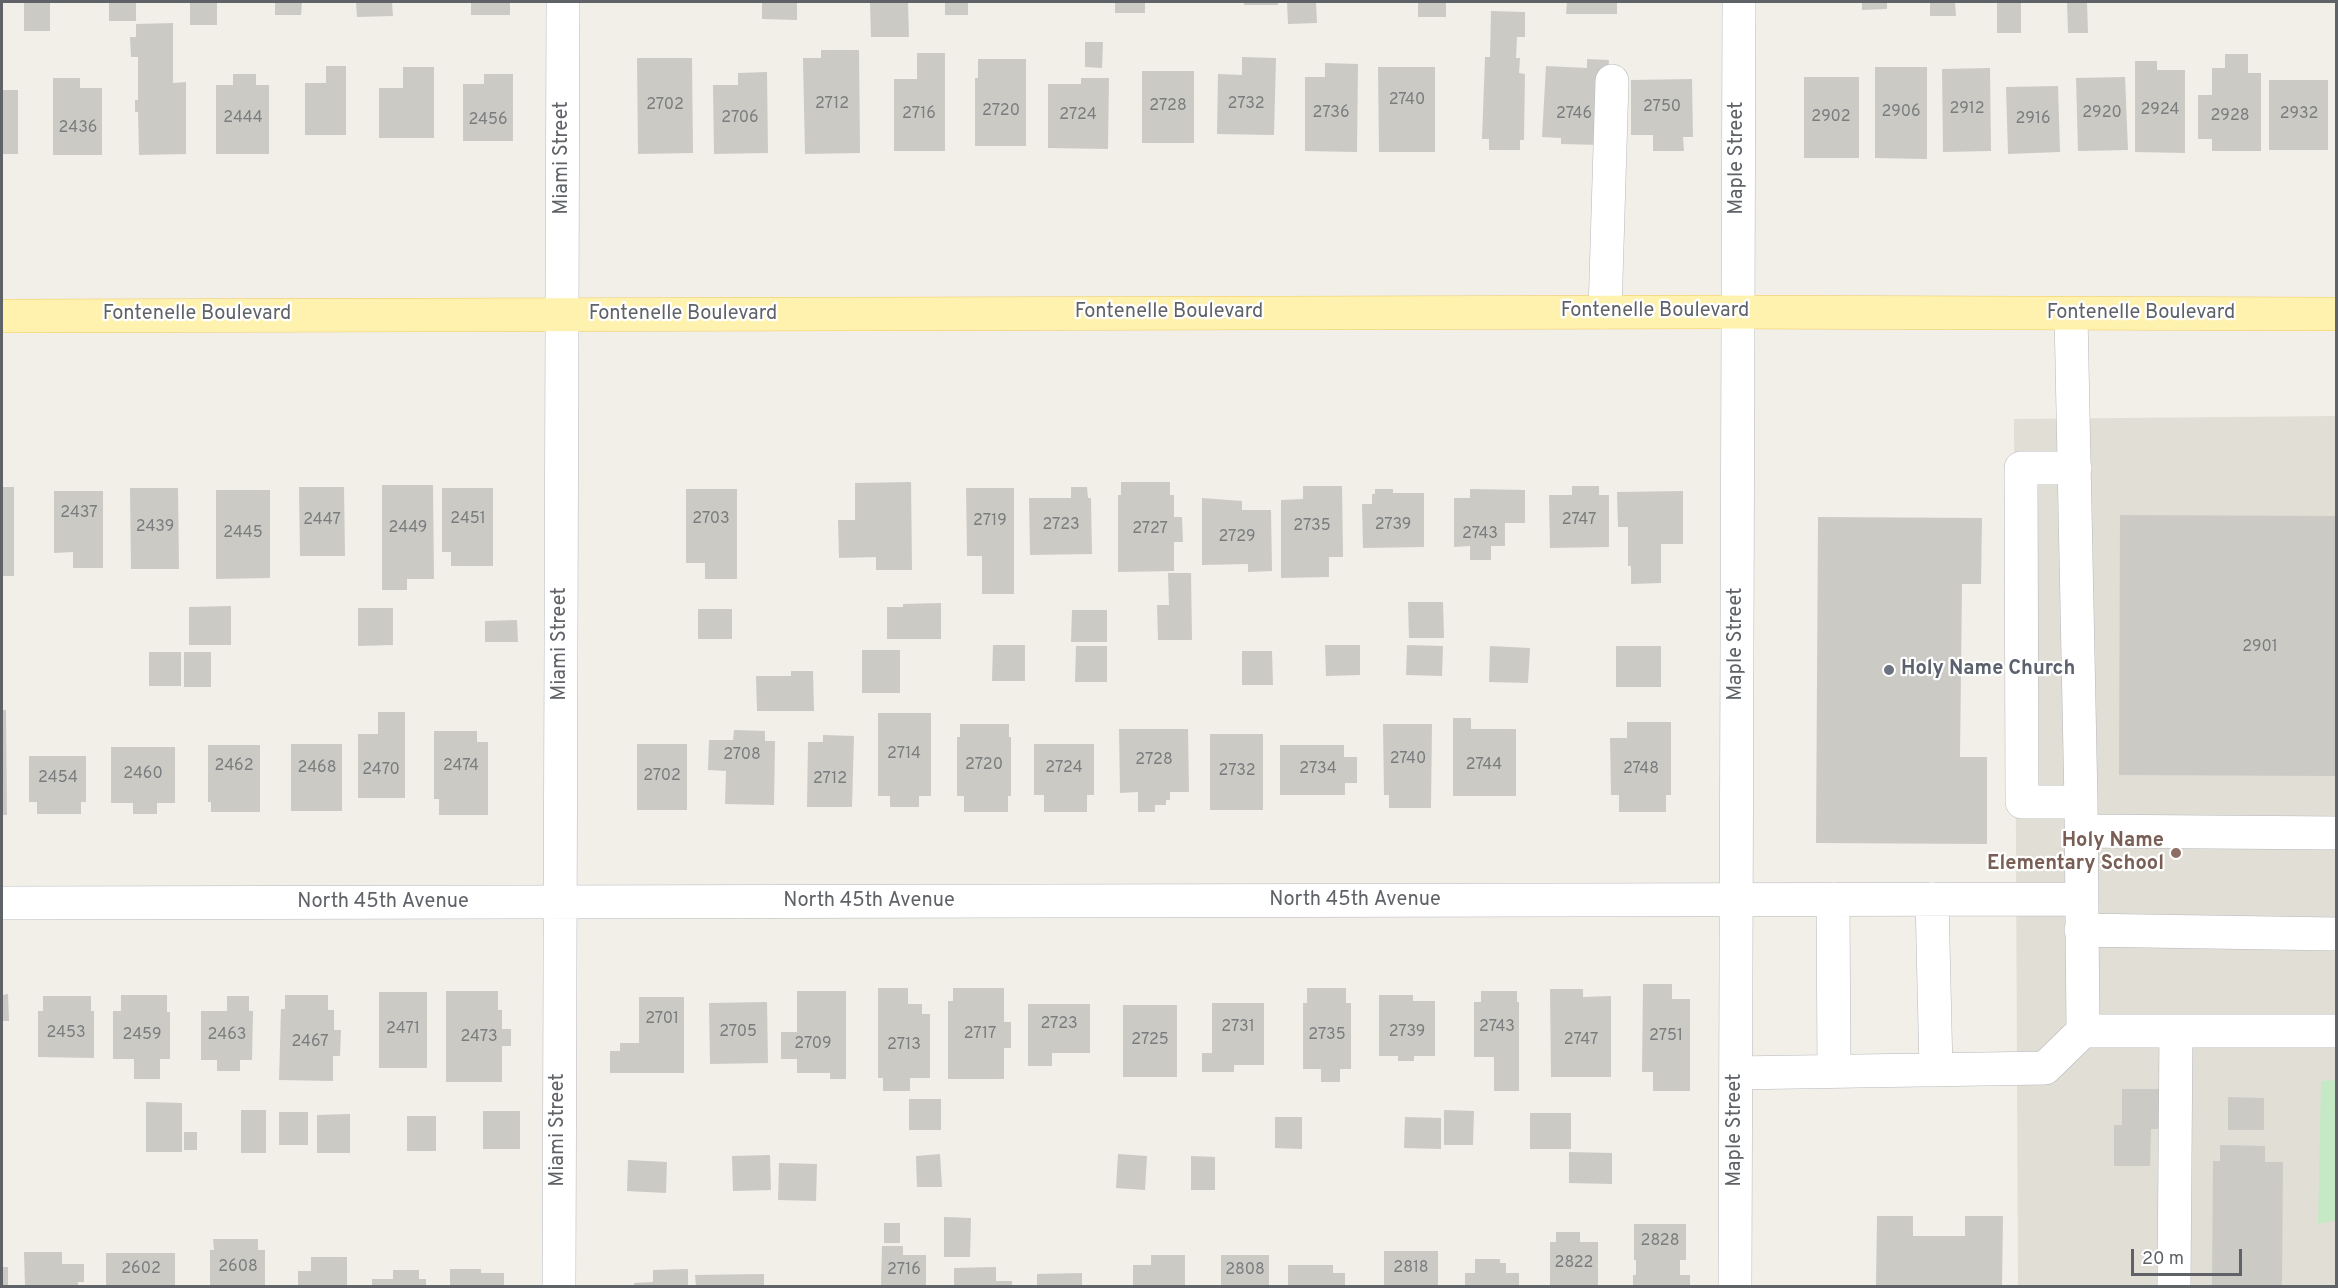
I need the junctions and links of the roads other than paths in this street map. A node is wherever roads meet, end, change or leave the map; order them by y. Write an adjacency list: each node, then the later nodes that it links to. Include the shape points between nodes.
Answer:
1 (563, 2): 8 (street, Miami Street)
2 (1739, 2): 5 (street, Maple Street)
3 (1612, 81): 4 (street)
4 (1605, 312): 5 (main road, Fontenelle Boulevard); 8 (main road, Fontenelle Boulevard)
5 (1737, 312): 6 (main road, Fontenelle Boulevard); 13 (street, Maple Street)
6 (2071, 314): 7 (main road, Fontenelle Boulevard); 10 (street)
7 (2337, 314)
8 (562, 315): 9 (main road, Fontenelle Boulevard); 17 (street, Miami Street)
9 (2, 316)
10 (2075, 468): 11 (street); 11 (street, via 2020,468 2022,802)
11 (2081, 816): 12 (street); 18 (street)
12 (2337, 833)
13 (1737, 900): 14 (street, North 45th Avenue); 17 (street, North 45th Avenue); 25 (street, Maple Street)
14 (1833, 900): 15 (street, North 45th Avenue); 24 (street)
15 (1932, 900): 18 (street, North 45th Avenue); 23 (street)
16 (2, 903): 17 (street, North 45th Avenue)
17 (560, 903): 26 (street, Miami Street)
18 (2081, 915): 19 (street, North 45th Avenue); 20 (street)
19 (2337, 934)
20 (2083, 1031): 21 (street); 23 (street, via 2045,1068)
21 (2176, 1031): 22 (street); 28 (street)
22 (2337, 1031)
23 (1936, 1070): 24 (street)
24 (1834, 1071): 25 (street)
25 (1736, 1073): 27 (street, Maple Street)
26 (559, 1287)
27 (1735, 1287)
28 (2174, 1287)

